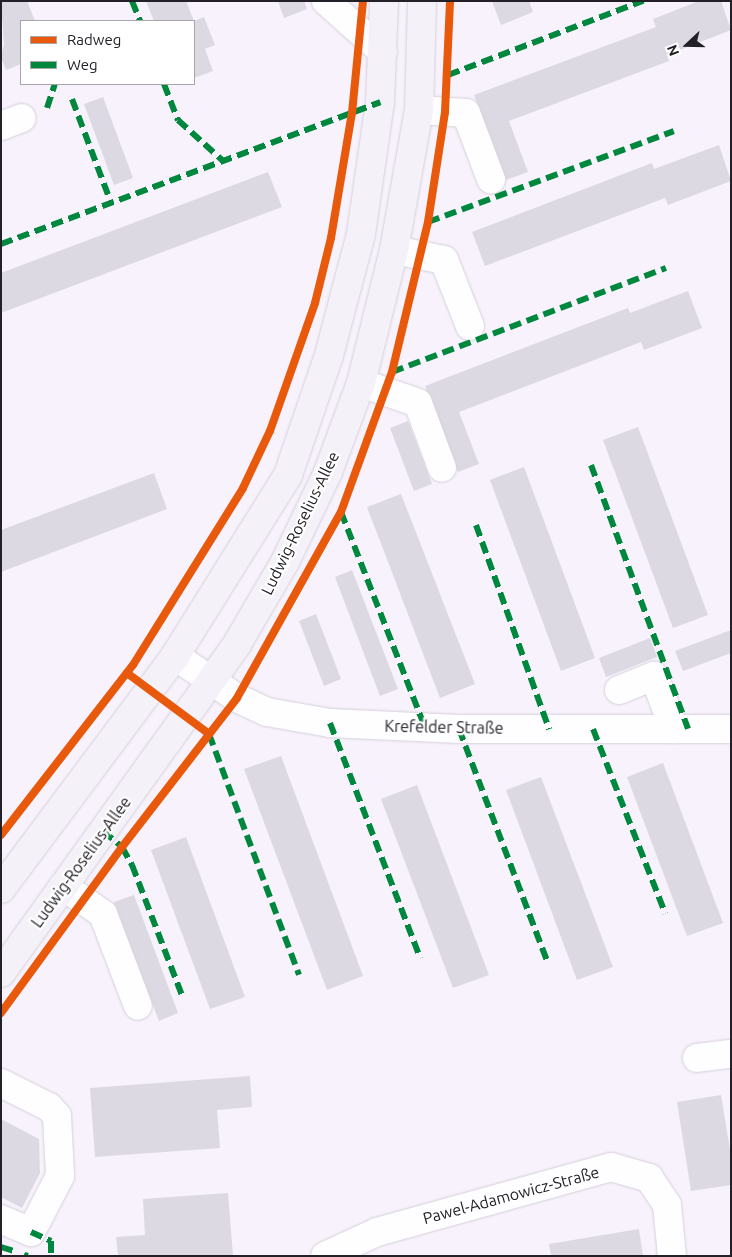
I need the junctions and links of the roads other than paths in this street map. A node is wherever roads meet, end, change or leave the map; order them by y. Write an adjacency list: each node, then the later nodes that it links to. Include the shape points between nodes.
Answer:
1 (326, 1): 4 (street)
2 (384, 1): 4 (main road, Ludwig-Roselius-Allee)
3 (422, 1): 5 (main road, Ludwig-Roselius-Allee)
4 (383, 52): 11 (main road, Ludwig-Roselius-Allee, via 380,102 361,234 326,364 288,475)
5 (419, 110): 6 (street, via 466,113); 7 (main road, Ludwig-Roselius-Allee)
6 (491, 179)
7 (394, 250): 8 (street, via 444,260); 9 (main road, Ludwig-Roselius-Allee)
8 (470, 326)
9 (361, 383): 10 (street, via 418,403); 12 (main road, Ludwig-Roselius-Allee, via 328,472 285,562)
10 (442, 468)
11 (175, 656): 12 (street, Krefelder Straße); 17 (main road, Ludwig-Roselius-Allee)
12 (211, 682): 14 (street, Krefelder Straße, via 267,712 330,722 459,729); 16 (main road, Ludwig-Roselius-Allee)
13 (619, 690): 14 (street, via 654,676)
14 (674, 729): 15 (street, Krefelder Straße)
15 (731, 729)
16 (63, 886): 18 (main road, Ludwig-Roselius-Allee); 19 (street, via 103,914)
17 (1, 889)
18 (1, 973)
19 (138, 1006)
20 (731, 1054): 21 (street)
21 (697, 1058)
22 (1, 1083): 23 (street, via 49,1107 57,1116 60,1176 31,1232)
23 (1, 1219)
24 (325, 1256): 25 (street, Pawel-Adamowicz-Straße, via 377,1232 611,1167 649,1178 667,1205)
25 (672, 1256)

